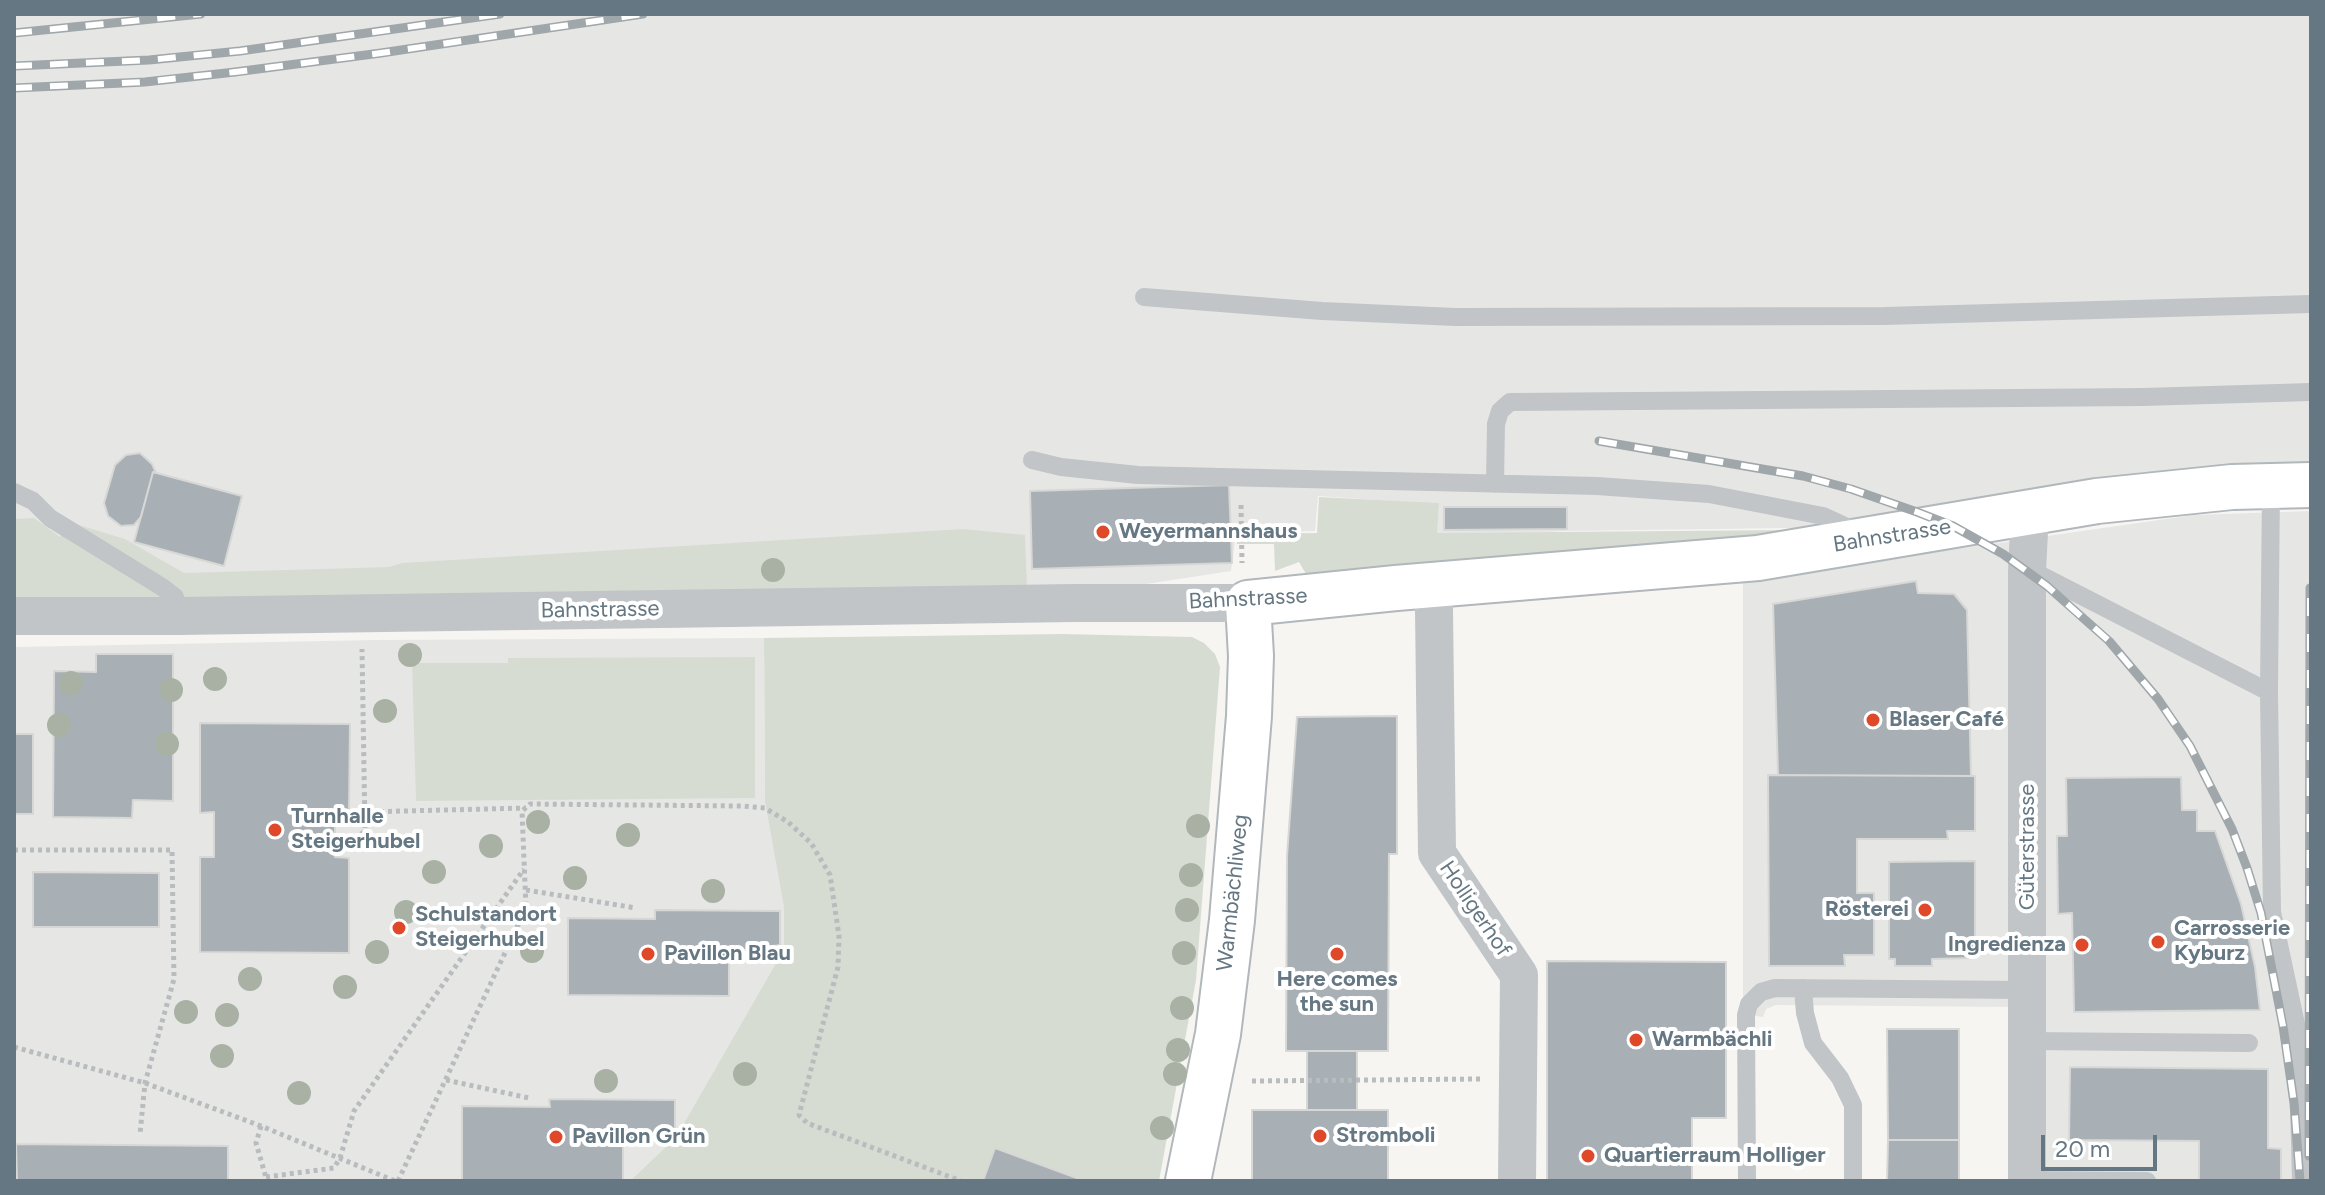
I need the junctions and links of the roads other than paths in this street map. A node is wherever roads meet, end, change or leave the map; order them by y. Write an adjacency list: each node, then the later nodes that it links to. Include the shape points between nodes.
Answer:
1 (1144, 297): 2 (lane, via 1455,317 1884,316)
2 (2311, 304)
3 (2311, 392): 5 (lane, via 1510,402 1496,424)
4 (1032, 460): 5 (lane, via 1138,475)
5 (1495, 484): 9 (lane, via 1709,494 1823,516 1849,528)
6 (2291, 485): 8 (street, Bahnstrasse, via 2141,495); 15 (lane)
7 (14, 492): 14 (lane, via 162,587 175,597)
8 (2030, 512): 9 (street, Bahnstrasse); 10 (street, Güterstrasse)
9 (1853, 543): 11 (street, Bahnstrasse, via 1758,558)
10 (2027, 568): 15 (lane); 17 (street, Güterstrasse)
11 (1431, 586): 12 (street, Bahnstrasse); 21 (street, Holligerhof, via 1437,853 1519,975)
12 (1248, 603): 14 (street, Bahnstrasse); 20 (street, Warmbächliweg, via 1249,716 1232,920 1218,1034)
13 (14, 616): 14 (street, Bahnstrasse)
14 (178, 616)
15 (2269, 692): 26 (lane, via 2272,912 2297,1029)
16 (1803, 988): 17 (lane); 22 (lane, via 1766,990 1749,1004); 23 (lane, via 1813,1043 1853,1105)
17 (2028, 990): 18 (street, Güterstrasse)
18 (2028, 1041): 19 (lane); 24 (street, Güterstrasse)
19 (2249, 1043)
20 (1188, 1181)
21 (1517, 1181)
22 (1747, 1181)
23 (1853, 1181)
24 (2027, 1181): 25 (lane)
25 (2147, 1181)
26 (2301, 1181)

